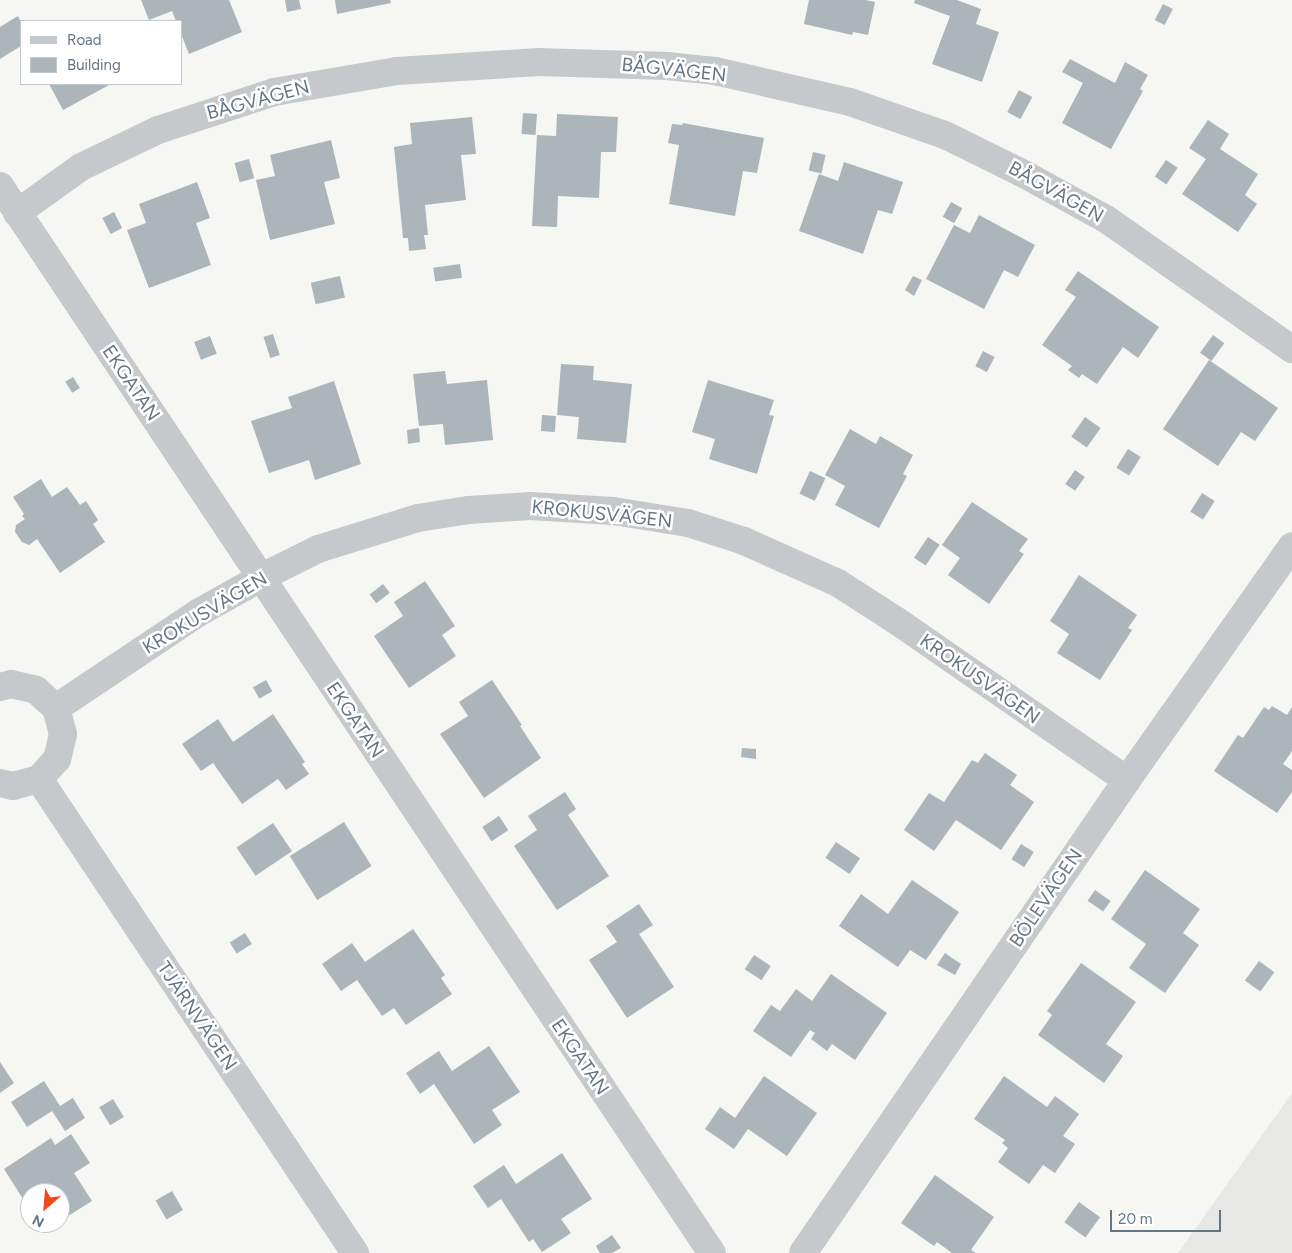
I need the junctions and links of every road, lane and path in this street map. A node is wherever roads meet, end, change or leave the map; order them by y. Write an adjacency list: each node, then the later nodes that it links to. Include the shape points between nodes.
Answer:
1 (0, 186): 2 (street, EKGATAN)
2 (17, 212): 3 (street, BÅGVÄGEN, via 81,166 158,130 274,92 397,70 539,62 668,66 716,71 850,102 945,135 1106,219); 5 (street, EKGATAN)
3 (1292, 350)
4 (1292, 546): 9 (street, BÖLEVÄGEN)
5 (260, 578): 7 (street, KROKUSVÄGEN, via 198,613); 9 (street, KROKUSVÄGEN, via 318,549 418,518 469,510 549,507 613,511 688,523 744,541 838,583); 12 (street, EKGATAN)
6 (0, 687): 7 (street, via 11,684 36,690)
7 (56, 708): 8 (street, via 64,734 57,759)
8 (39, 779): 10 (street, via 14,786); 11 (street, TJÄRNVÄGEN)
9 (1127, 780): 13 (street, BÖLEVÄGEN)
10 (0, 783)
11 (355, 1253)
12 (712, 1253)
13 (803, 1253)

